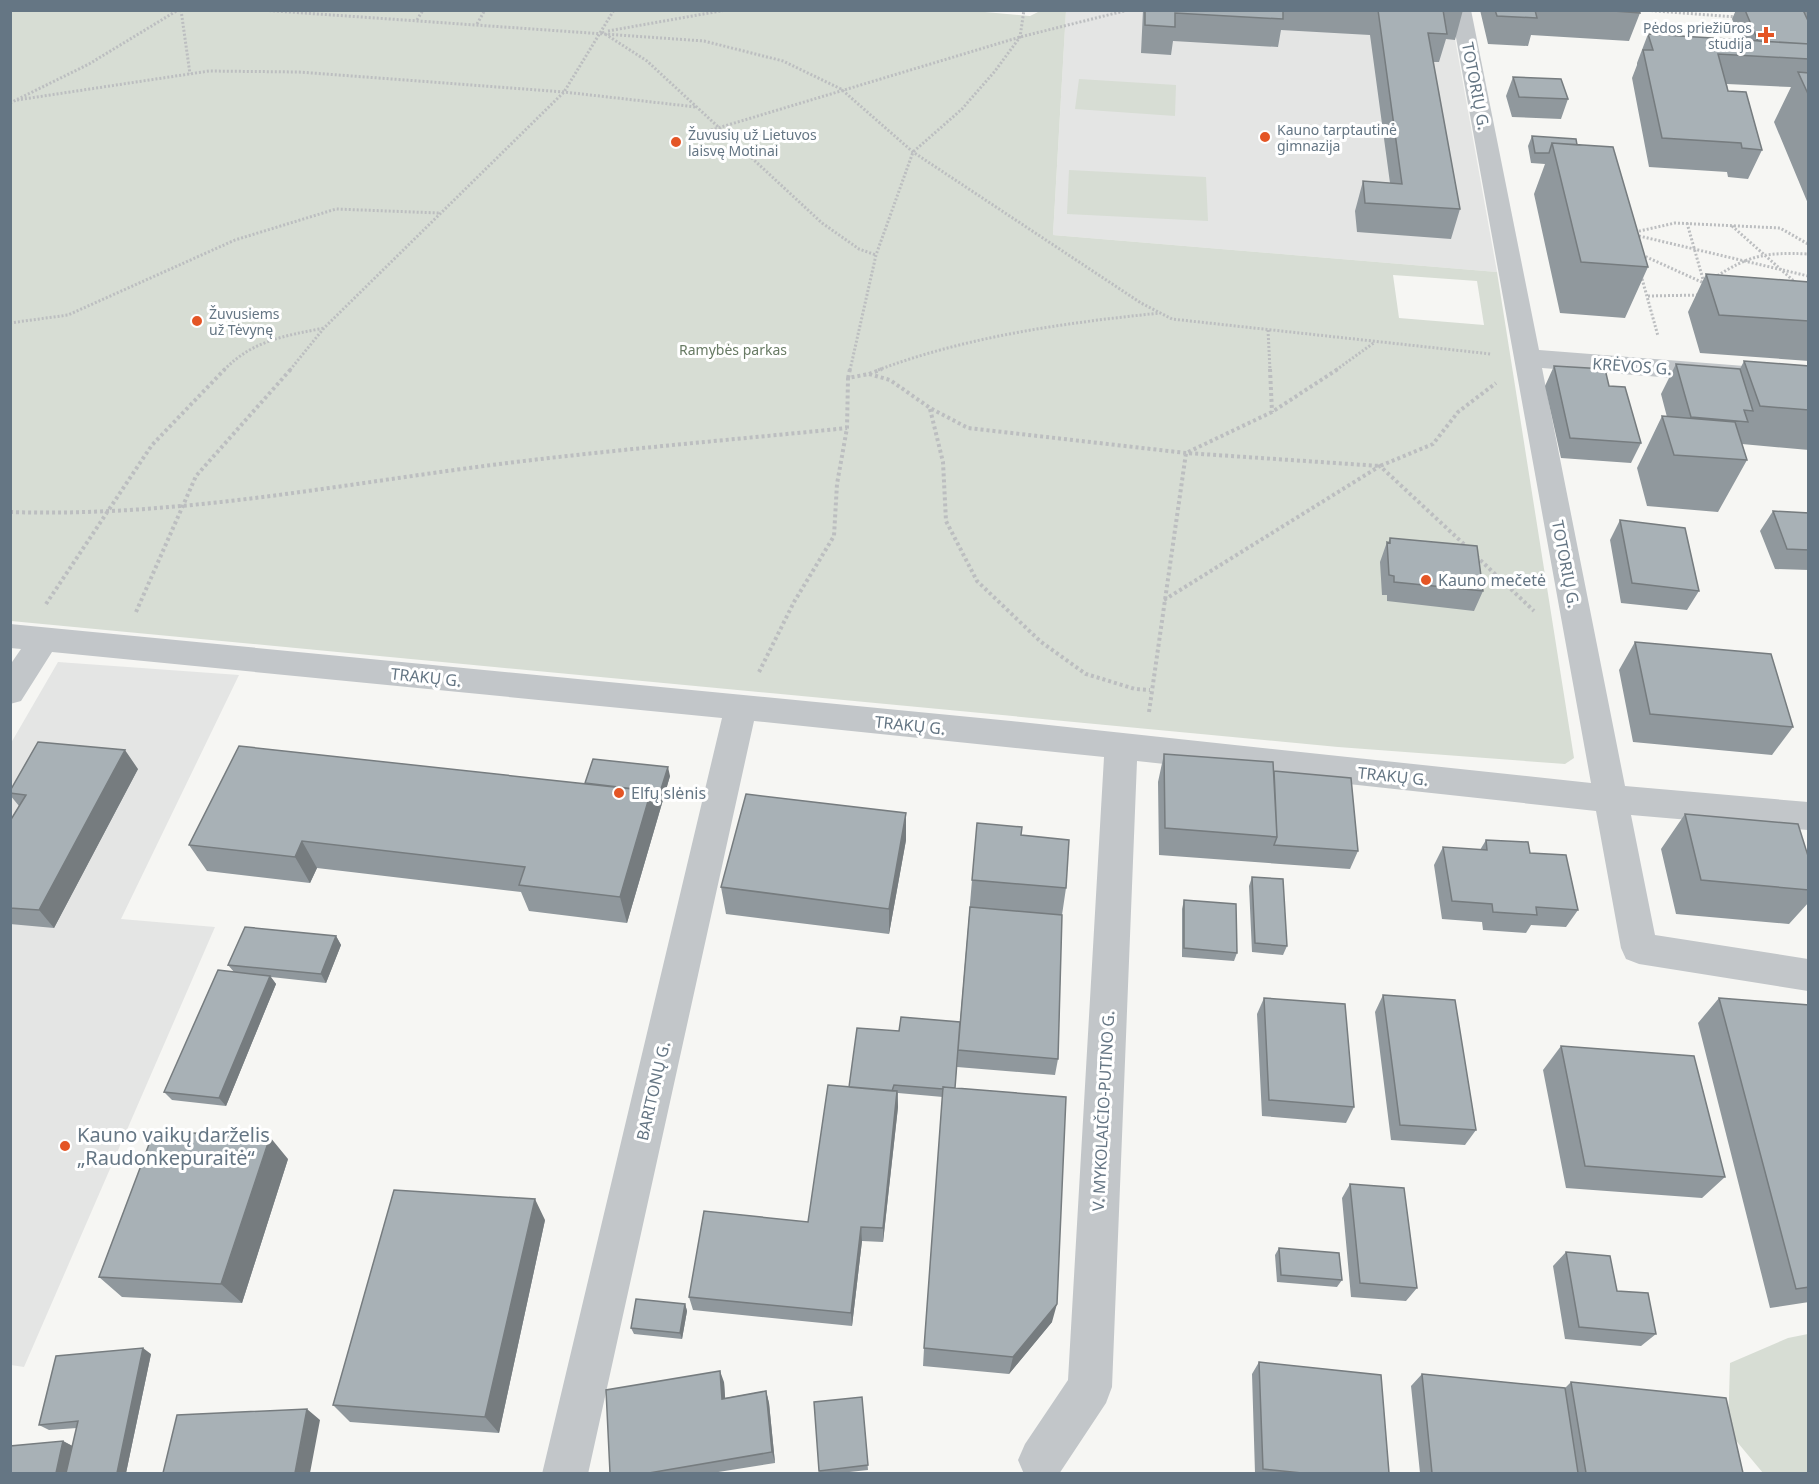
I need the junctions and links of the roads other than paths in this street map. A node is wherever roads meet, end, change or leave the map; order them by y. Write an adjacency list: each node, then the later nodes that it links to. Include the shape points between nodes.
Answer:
1 (1461, 10): 2 (street, TOTORIŲ G.)
2 (1527, 358): 3 (street, KRĖVOS G.); 8 (street, TOTORIŲ G.)
3 (1809, 379)
4 (26, 637): 5 (street); 6 (street, TRAKŲ G.)
5 (10, 692)
6 (741, 708): 7 (street, TRAKŲ G.); 12 (street, BARITONŲ G.)
7 (1134, 749): 8 (street, TRAKŲ G.); 11 (street, V. MYKOLAIČIO-PUTINO G., via 1090,1387)
8 (1611, 799): 9 (street, TRAKŲ G.); 10 (street, TOTORIŲ G., via 1639,948)
9 (1809, 816)
10 (1809, 975)
11 (1038, 1469)
12 (565, 1473)

